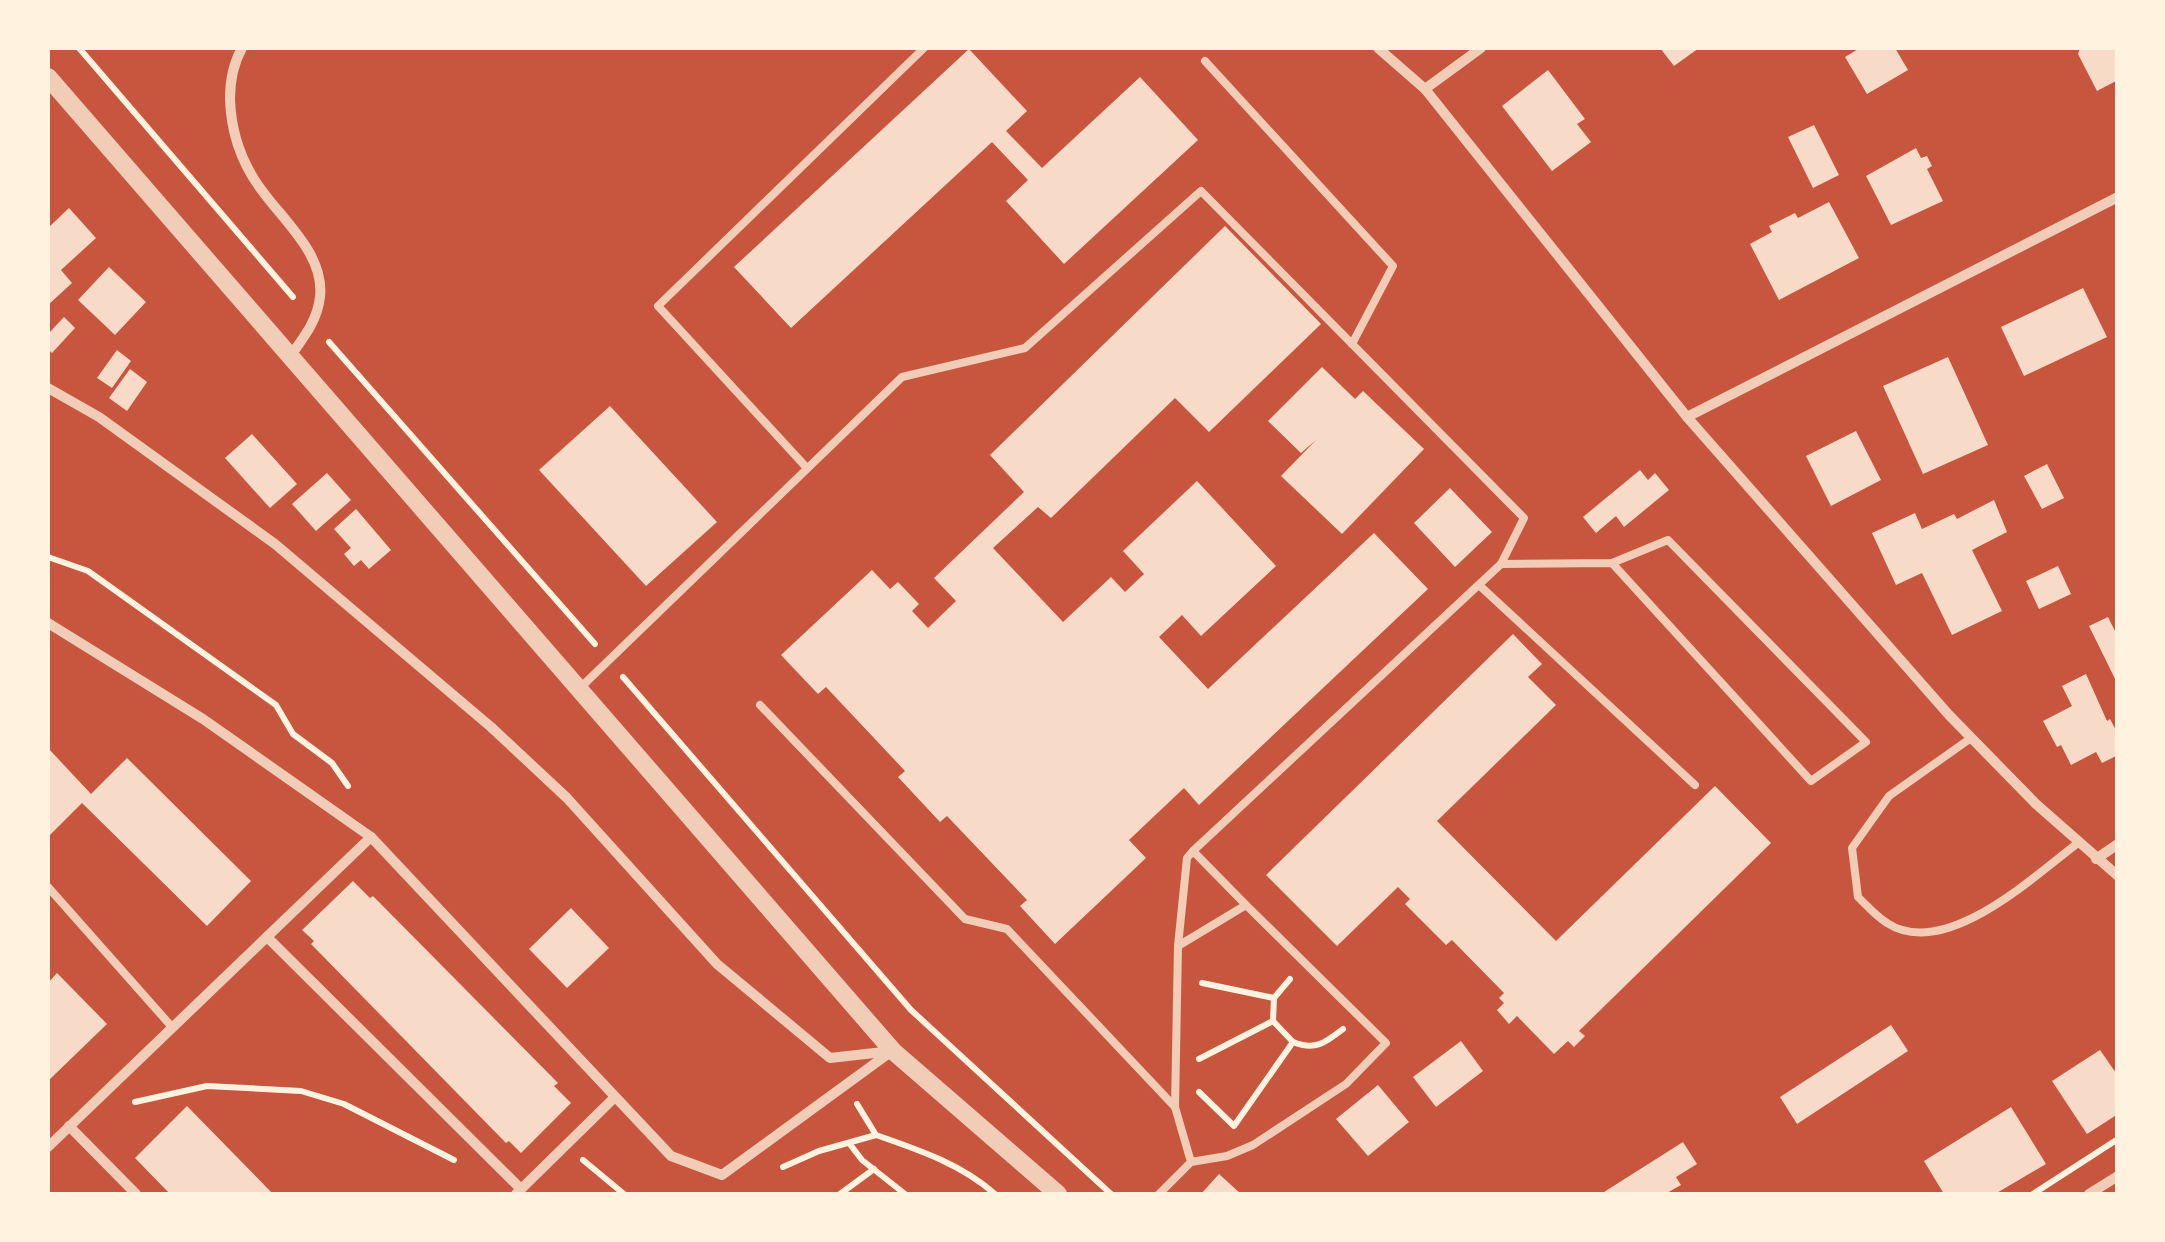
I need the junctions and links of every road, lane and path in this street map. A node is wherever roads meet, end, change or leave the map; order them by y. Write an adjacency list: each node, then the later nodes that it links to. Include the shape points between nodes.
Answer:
1 (80, 48): 10 (path)
2 (242, 48): 10 (street, via 230,81 230,122 258,185 315,266 320,294)
3 (924, 48): 15 (lane, via 658,306)
4 (1378, 48): 8 (street)
5 (1481, 48): 8 (street)
6 (1205, 61): 11 (lane, via 1393,266)
7 (48, 77): 12 (street)
8 (1425, 89): 14 (street)
9 (2118, 197): 14 (street)
10 (314, 324): 12 (street); 21 (path)
11 (1352, 344): 15 (lane, via 1201,191 1025,348 902,377); 18 (lane, via 1524,518)
12 (289, 358): 22 (street)
13 (48, 388): 44 (street, via 274,544 491,727 568,798 717,964 830,1058)
14 (1687, 417): 24 (street)
15 (806, 467): 21 (lane)
16 (48, 557): 26 (path, via 88,571 276,705 294,734 332,763)
17 (1612, 563): 17 (lane, via 1811,781 1866,742 1668,540); 18 (lane)
18 (1501, 564): 19 (lane)
19 (1479, 585): 25 (lane); 30 (lane)
20 (48, 623): 27 (street, via 203,719)
21 (608, 660): 22 (lane); 66 (path, via 911,1010)
22 (578, 690): 44 (street)
23 (760, 705): 48 (lane, via 964,919 1007,929)
24 (1971, 738): 28 (street); 28 (lane, via 1889,796 1852,848 1858,897 1890,926 1930,935 1983,914)
25 (1695, 785)
26 (359, 799)
27 (371, 836): 35 (street); 46 (street)
28 (2078, 843): 31 (street)
29 (2118, 844): 31 (street)
30 (1194, 851): 34 (lane); 36 (lane, via 1187,858)
31 (2096, 859): 32 (street)
32 (2118, 876)
33 (48, 887): 42 (lane)
34 (1246, 905): 36 (lane); 37 (lane)
35 (266, 937): 42 (street); 58 (street)
36 (1178, 946): 38 (lane)
37 (1304, 962): 39 (path); 40 (lane)
38 (1176, 978): 39 (path); 45 (lane)
39 (1274, 998): 41 (path)
40 (1359, 1016): 43 (path, via 1323,1045); 55 (lane, via 1386,1043 1346,1084 1253,1146)
41 (1273, 1022): 43 (path); 45 (path)
42 (172, 1028): 47 (street)
43 (1292, 1042): 45 (path, via 1234,1126)
44 (893, 1051): 46 (street, via 722,1174 671,1156); 65 (street)
45 (1176, 1070): 48 (lane)
46 (615, 1097): 54 (street)
47 (90, 1106): 49 (street); 58 (path, via 207,1086 301,1090 344,1104 448,1158)
48 (1175, 1108): 55 (lane)
49 (69, 1126): 53 (street); 61 (street)
50 (876, 1135): 52 (path)
51 (2118, 1139): 68 (path)
52 (849, 1142): 56 (path); 57 (path)
53 (48, 1147)
54 (564, 1147): 60 (street); 62 (path)
55 (1192, 1162): 67 (lane)
56 (874, 1169): 63 (path); 64 (path)
57 (770, 1173)
58 (508, 1176): 60 (street)
59 (2118, 1176): 69 (street)
60 (518, 1192)
61 (136, 1194)
62 (624, 1194)
63 (840, 1194)
64 (905, 1194)
65 (1058, 1194)
66 (1111, 1194)
67 (1159, 1194)
68 (2033, 1194)
69 (2089, 1194)

